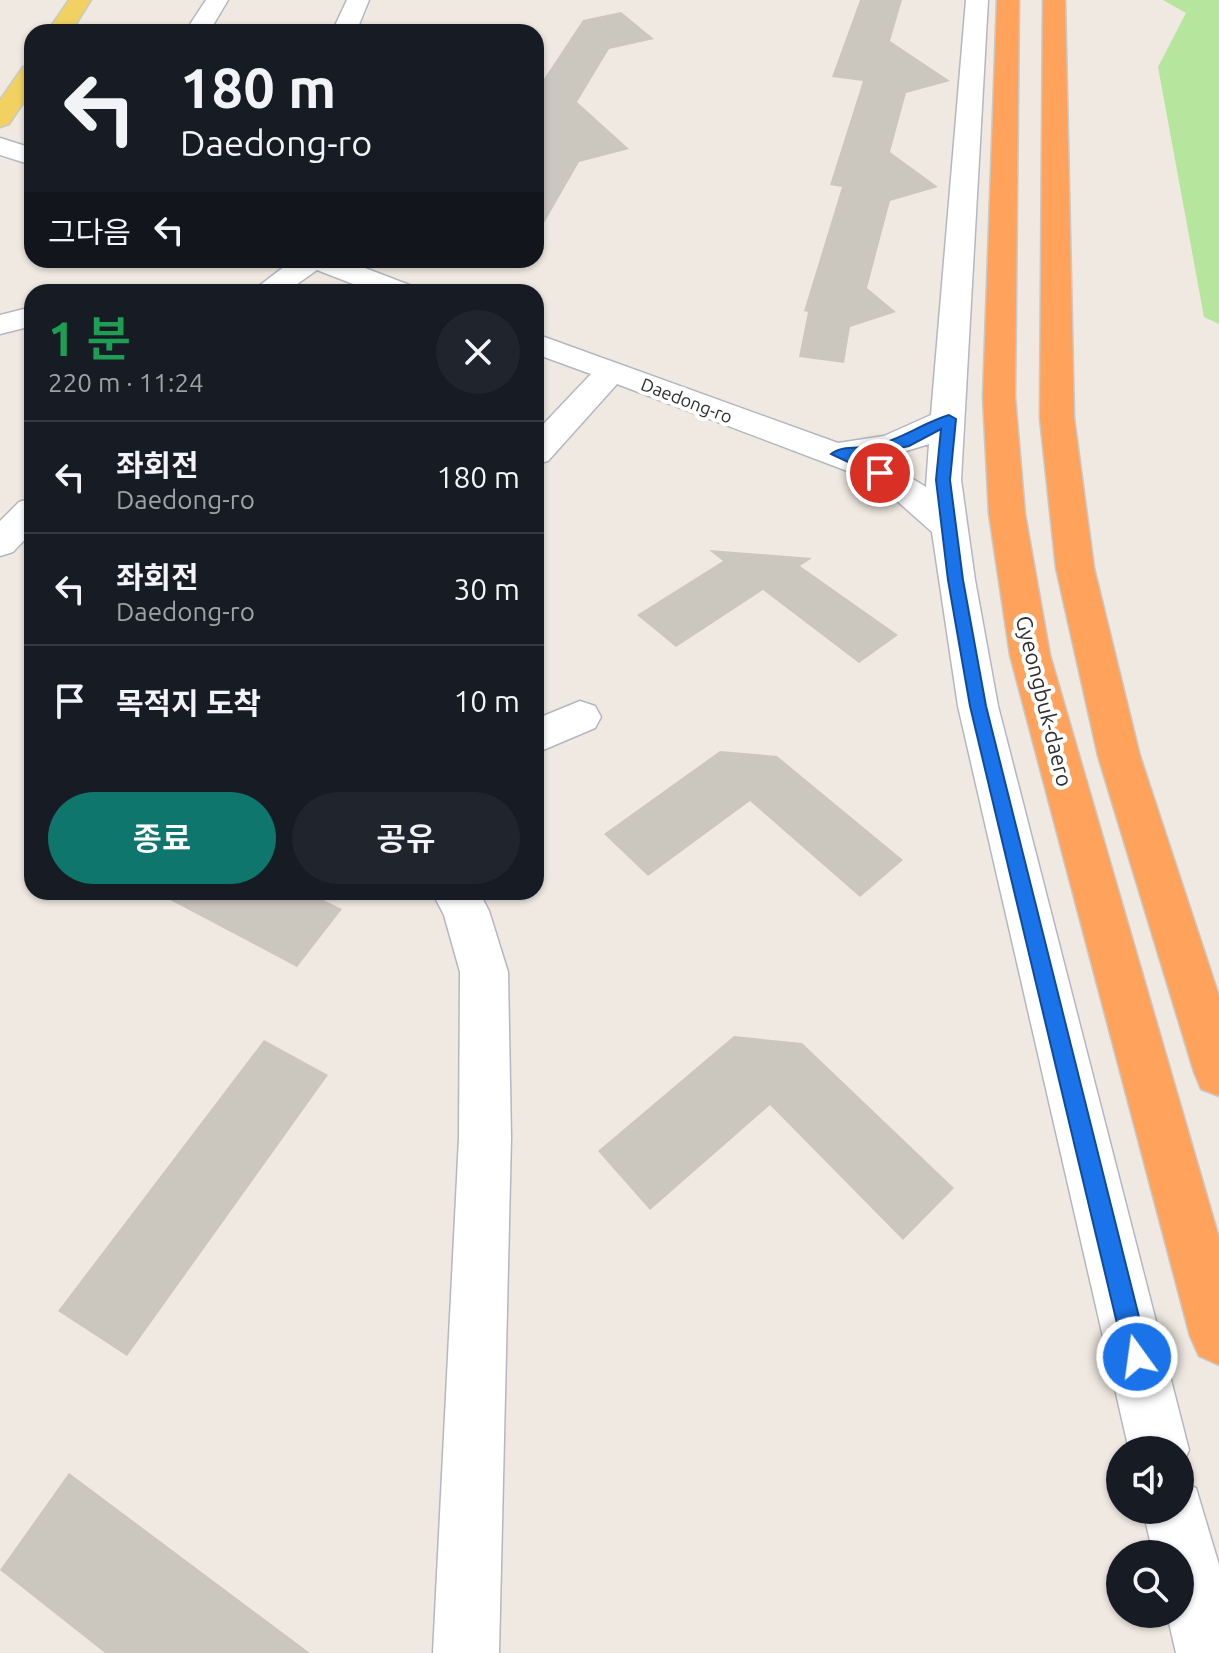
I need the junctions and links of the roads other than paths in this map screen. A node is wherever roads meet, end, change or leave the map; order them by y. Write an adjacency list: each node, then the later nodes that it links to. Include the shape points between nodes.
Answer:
1 (80, 0): 7 (main road)
2 (217, 0): 8 (street)
3 (358, 0): 9 (street)
4 (977, 0): 22 (street)
5 (1008, 0): 32 (highway, Gyeongbuk-daero, via 999,397 1007,514 1030,655)
6 (1054, 0): 31 (highway, via 1057,418 1075,568 1119,756)
7 (64, 24)
8 (202, 24)
9 (348, 24)
10 (24, 84): 11 (main road)
11 (0, 119)
12 (0, 146): 13 (street)
13 (24, 154)
14 (303, 268): 16 (street)
15 (336, 268): 17 (street)
16 (278, 284)
17 (380, 284)
18 (24, 318): 19 (street)
19 (0, 325)
20 (544, 346): 21 (street, Daedong-ro)
21 (611, 372): 23 (street); 24 (street, Daedong-ro)
22 (949, 419): 24 (street, Daedong-ro, via 904,443); 26 (street, via 943,480)
23 (544, 444)
24 (838, 454): 26 (street, Daedong-ro, via 898,482 928,504)
25 (24, 518): 27 (street)
26 (949, 529): 33 (street, via 978,706)
27 (0, 543)
28 (580, 717): 29 (street)
29 (544, 733)
30 (460, 900): 35 (street, via 484,972 485,1138)
31 (1219, 1072)
32 (1219, 1336)
33 (1156, 1436)
34 (1177, 1524): 36 (street)
35 (466, 1653)
36 (1209, 1653)

